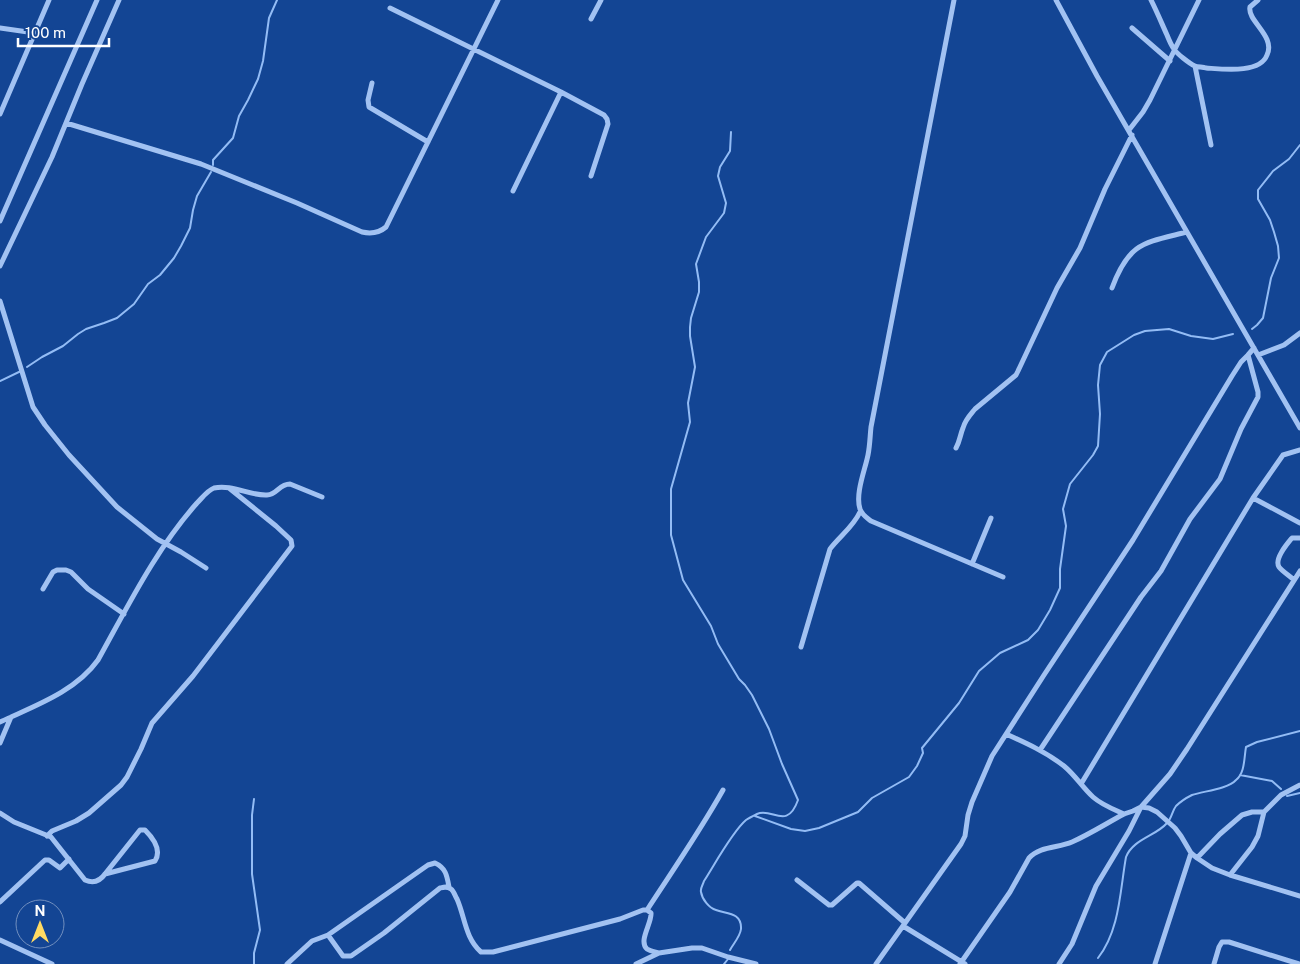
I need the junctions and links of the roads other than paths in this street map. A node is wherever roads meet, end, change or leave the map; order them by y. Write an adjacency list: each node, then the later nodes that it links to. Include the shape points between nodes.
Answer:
1 (49, 0): 15 (street)
2 (97, 0): 29 (street)
3 (119, 0): 23 (street)
4 (498, 0): 16 (street)
5 (600, 0): 12 (street)
6 (954, 0): 44 (street, via 871,427 859,496)
7 (1056, 0): 24 (street)
8 (1151, 0): 17 (street)
9 (1199, 0): 17 (street)
10 (1258, 0): 19 (street, via 1249,11 1268,43 1265,59 1260,64 1237,70)
11 (390, 8): 16 (street)
12 (591, 18)
13 (0, 28): 15 (street)
14 (1132, 28): 18 (street)
15 (35, 33): 22 (street)
16 (474, 49): 21 (street); 25 (street)
17 (1174, 51): 18 (street); 19 (street)
18 (1170, 61): 24 (street)
19 (1196, 66): 26 (street)
20 (372, 83): 25 (street, via 369,107)
21 (562, 92): 27 (street, via 607,119); 28 (street)
22 (0, 114)
23 (66, 123): 25 (street, via 201,164 362,232 372,233 386,227); 31 (street)
24 (1131, 132): 30 (street); 39 (street, via 1080,248 1057,288 1016,375 969,416)
25 (428, 142)
26 (1211, 145)
27 (591, 176)
28 (513, 191)
29 (0, 221)
30 (1187, 232): 32 (street, via 1148,242 1134,250 1118,271); 35 (street)
31 (0, 266)
32 (1112, 288)
33 (0, 301): 48 (street, via 33,407 45,425 117,507)
34 (1300, 333): 37 (street, via 1284,345)
35 (1254, 348): 36 (street); 37 (street)
36 (1248, 355): 59 (street, via 1232,376 1133,540); 61 (street, via 1258,397 1223,474 1190,519 1161,571)
37 (1258, 355): 38 (street)
38 (1300, 428)
39 (956, 448)
40 (1300, 450): 43 (street, via 1283,455)
41 (229, 488): 42 (street, via 266,495 290,484); 48 (street, via 214,488 204,495); 69 (street, via 276,526 291,540 292,546 193,676 152,724 121,785 89,813)
42 (322, 497)
43 (1253, 498): 46 (street); 62 (street)
44 (860, 512): 49 (street, via 871,520); 56 (street, via 830,549)
45 (991, 518): 49 (street)
46 (1300, 523)
47 (1300, 538): 53 (street, via 1292,538 1278,559 1280,567)
48 (165, 544): 50 (street); 55 (street)
49 (972, 564): 52 (street)
50 (206, 568)
51 (1300, 571): 53 (street)
52 (1003, 577)
53 (1294, 580): 65 (street, via 1187,750)
54 (43, 589): 55 (street, via 53,572 66,570)
55 (124, 614): 57 (street, via 98,660 85,675 52,698)
56 (800, 647)
57 (11, 717): 58 (street); 60 (street)
58 (0, 722)
59 (1006, 734): 61 (street); 80 (street, via 992,756 972,802 961,844)
60 (0, 743)
61 (1040, 750): 62 (street)
62 (1081, 784): 68 (street, via 1101,804)
63 (1300, 785): 66 (street, via 1281,795)
64 (723, 790): 79 (street)
65 (1141, 807): 68 (street); 70 (street, via 1157,812 1175,828); 90 (street, via 1096,886 1072,944)
66 (1264, 812): 71 (street, via 1242,815); 74 (street, via 1258,836)
67 (0, 813): 69 (street)
68 (1124, 814): 84 (street, via 1070,843 1033,854)
69 (48, 836): 72 (street)
70 (1191, 853): 71 (street); 91 (street)
71 (1197, 858): 74 (street)
72 (69, 859): 73 (street, via 85,880 98,881); 78 (street, via 60,868 45,860)
73 (105, 874): 73 (street, via 140,830 145,830 153,838 158,856 155,862)
74 (1230, 875): 77 (street)
75 (797, 880): 80 (street, via 829,905 859,883)
76 (449, 887): 79 (street, via 472,941 486,953); 81 (street, via 440,888 351,956 343,956); 81 (street, via 441,866 435,863 428,865)
77 (1300, 896)
78 (0, 902)
79 (648, 910): 83 (street, via 651,918 643,940 648,950)
80 (904, 924): 84 (street); 89 (street)
81 (328, 935): 86 (street, via 312,941)
82 (0, 940): 85 (street)
83 (659, 953): 87 (street); 88 (street, via 702,948)
84 (962, 963)
85 (52, 964)
86 (287, 964)
87 (636, 964)
88 (756, 964)
89 (876, 964)
90 (1059, 964)
91 (1155, 964)
92 (1214, 964): 93 (street, via 1222,942 1229,942)
93 (1299, 964)

